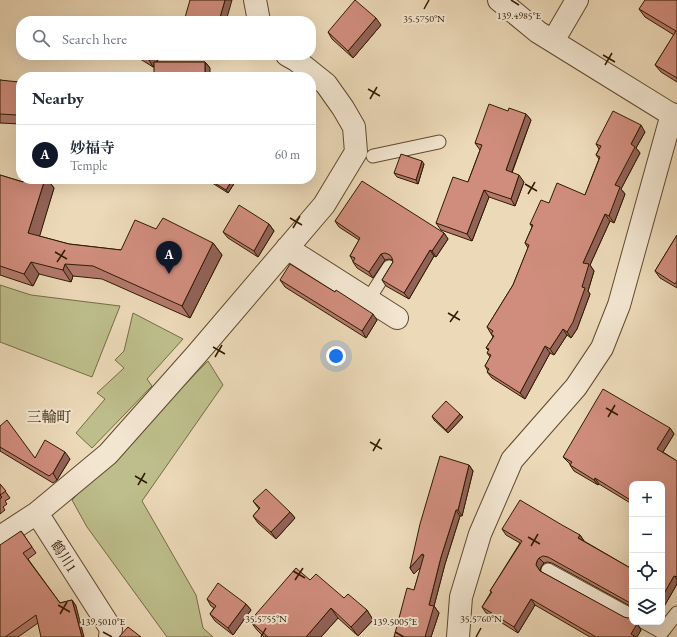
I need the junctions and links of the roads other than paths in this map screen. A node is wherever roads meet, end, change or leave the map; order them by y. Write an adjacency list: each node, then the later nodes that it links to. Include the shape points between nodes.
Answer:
1 (255, 0): 4 (street)
2 (499, 0): 5 (street)
3 (578, 0): 5 (street)
4 (257, 16)
5 (553, 41): 9 (street)
6 (296, 60): 7 (street)
7 (311, 72)
8 (316, 76): 11 (street, via 326,84 343,108 354,127)
9 (674, 116): 23 (street, via 619,305 602,348 576,388 512,460 480,534 461,597)
10 (439, 142): 11 (lane)
11 (364, 154): 12 (street)
12 (287, 248): 14 (street); 16 (street, via 108,454)
13 (388, 267): 14 (lane)
14 (368, 300): 15 (street)
15 (397, 318)
16 (37, 513): 17 (street); 22 (street, 鶴川1, via 111,630)
17 (0, 537)
18 (548, 570): 20 (lane)
19 (677, 613): 21 (lane, via 662,632)
20 (629, 614)
21 (649, 625)
22 (110, 637)
23 (458, 637)

